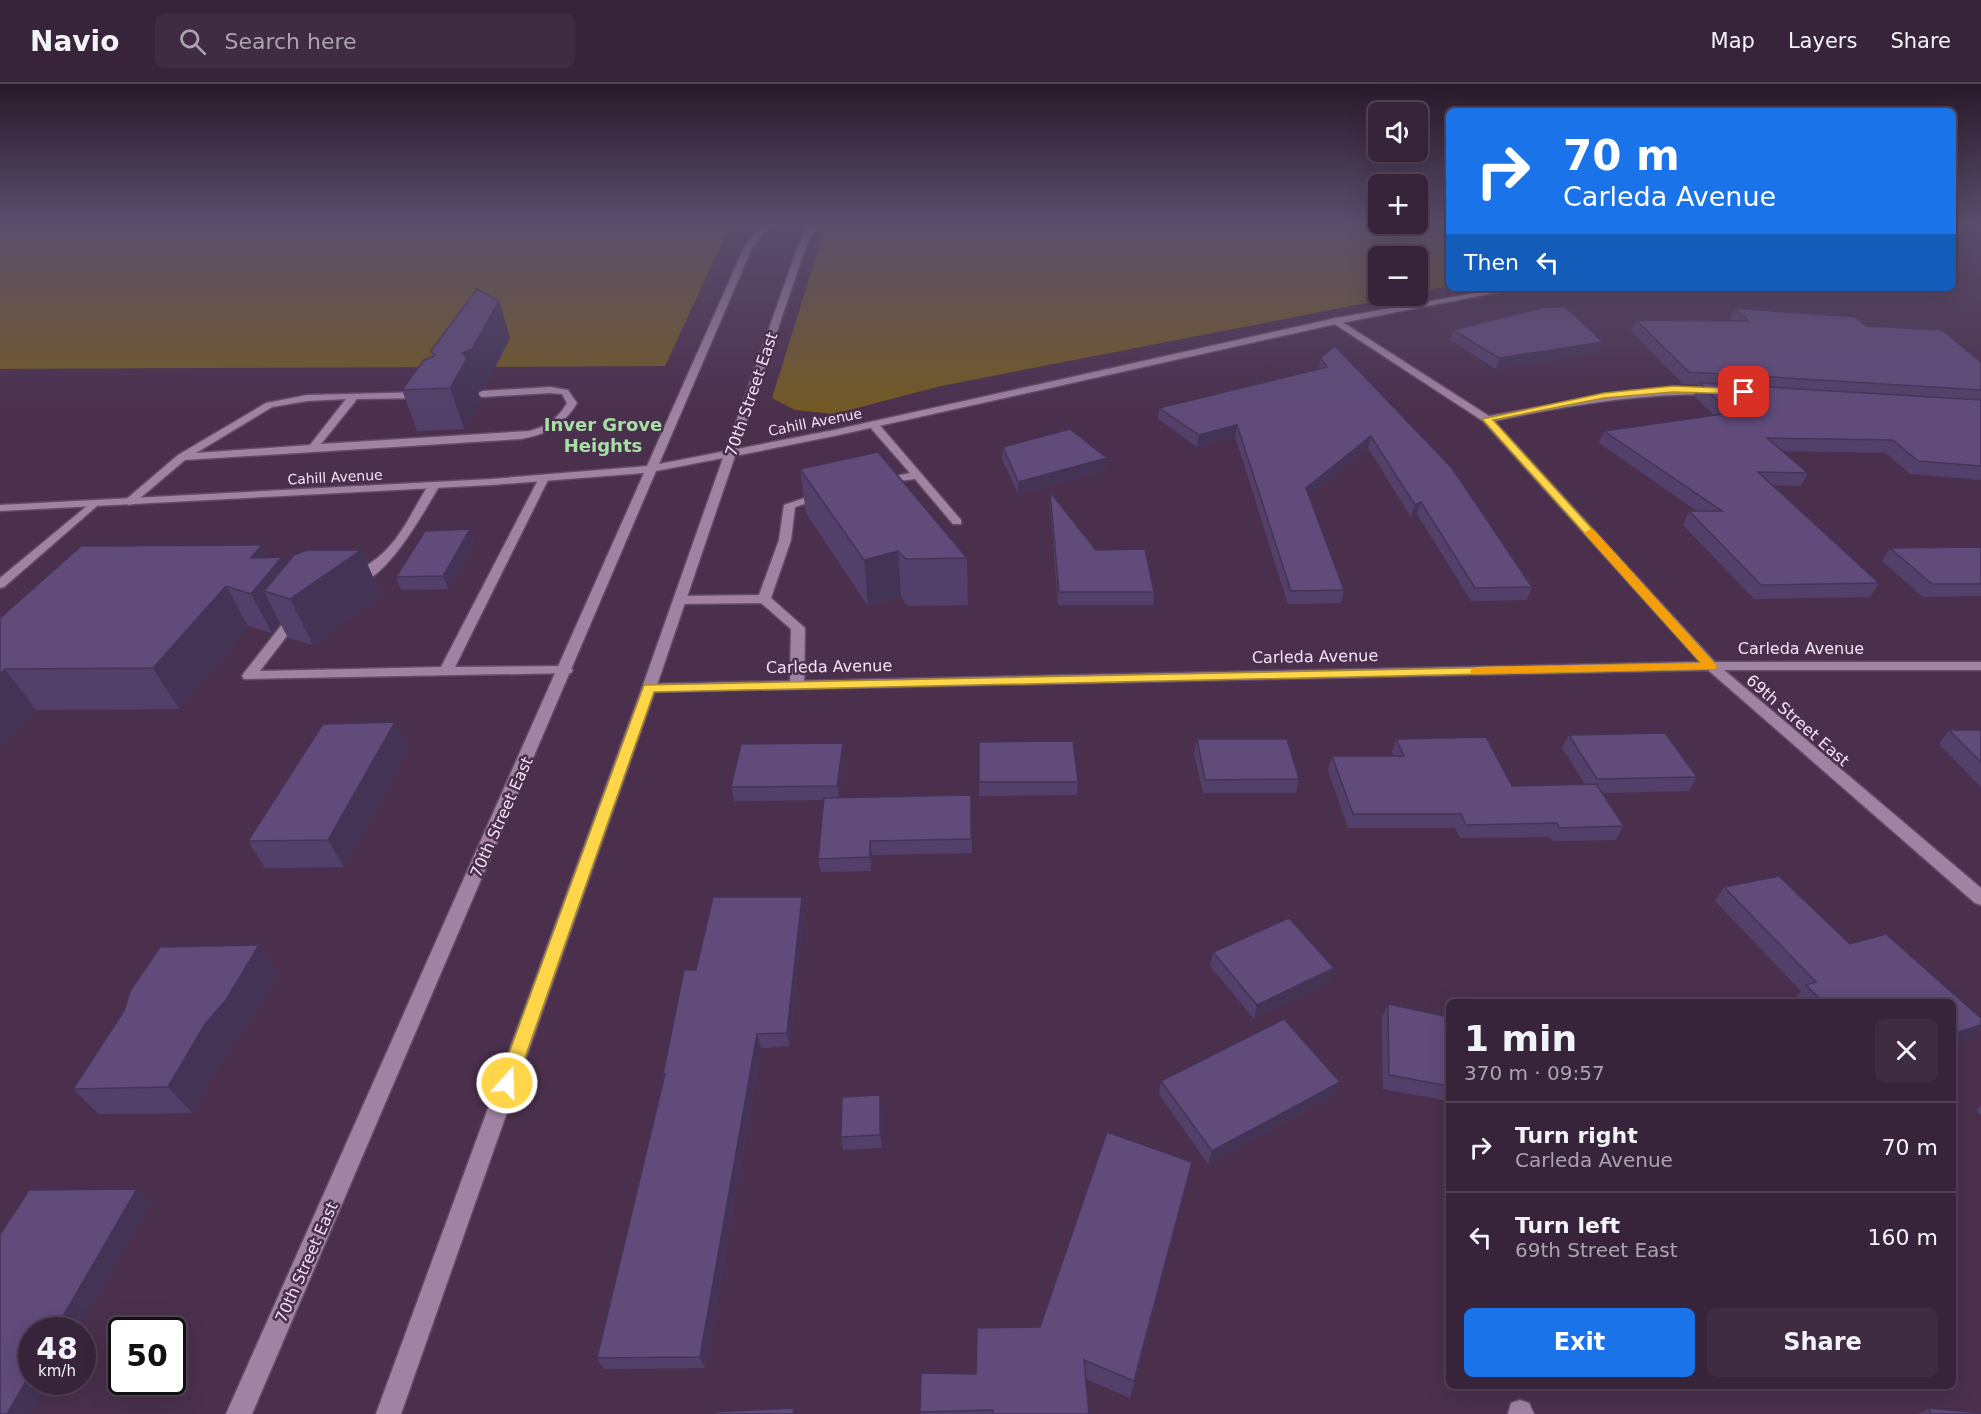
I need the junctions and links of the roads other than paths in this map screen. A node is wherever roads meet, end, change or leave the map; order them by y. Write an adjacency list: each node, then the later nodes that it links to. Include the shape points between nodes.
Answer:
1 (732, 286): 14 (street, 70th Street East)
2 (788, 286): 12 (street, 70th Street East)
3 (1499, 291): 4 (street, Cahill Avenue)
4 (1336, 321): 9 (street, 69th Street East); 10 (street, Cahill Avenue)
5 (1732, 391): 9 (street, via 1673,389 1604,396)
6 (482, 394): 11 (street, via 550,390 565,392 572,403 564,418 542,432)
7 (431, 395): 8 (street)
8 (354, 396): 11 (street); 13 (street, via 269,405)
9 (1487, 419): 29 (street, 69th Street East)
10 (873, 424): 12 (street, Cahill Avenue); 15 (street)
11 (313, 448): 13 (street)
12 (730, 452): 14 (street, Cahill Avenue); 27 (street, 70th Street East)
13 (182, 457): 20 (street)
14 (652, 470): 16 (street, Cahill Avenue); 31 (street, 70th Street East)
15 (918, 475): 18 (street); 23 (street)
16 (544, 478): 17 (street, Cahill Avenue); 32 (street)
17 (434, 485): 20 (street, Cahill Avenue); 25 (street, via 387,559)
18 (862, 486)
19 (829, 493): 26 (street, via 790,506 785,540)
20 (129, 502): 21 (street, Cahill Avenue)
21 (93, 504): 22 (street, Cahill Avenue); 24 (street)
22 (0, 508)
23 (957, 522)
24 (0, 584)
25 (345, 584)
26 (764, 599): 27 (street); 33 (street, via 798,628)
27 (679, 600): 34 (street, 70th Street East)
28 (304, 605): 32 (street, via 249,676)
29 (1711, 666): 30 (street, Carleda Avenue); 33 (street, Carleda Avenue); 35 (street, 69th Street East)
30 (1981, 666)
31 (566, 670): 32 (street); 36 (street, 70th Street East)
32 (446, 671)
33 (797, 685): 34 (street, Carleda Avenue)
34 (649, 688): 37 (street, 70th Street East)
35 (1981, 898)
36 (239, 1414)
37 (389, 1414)

